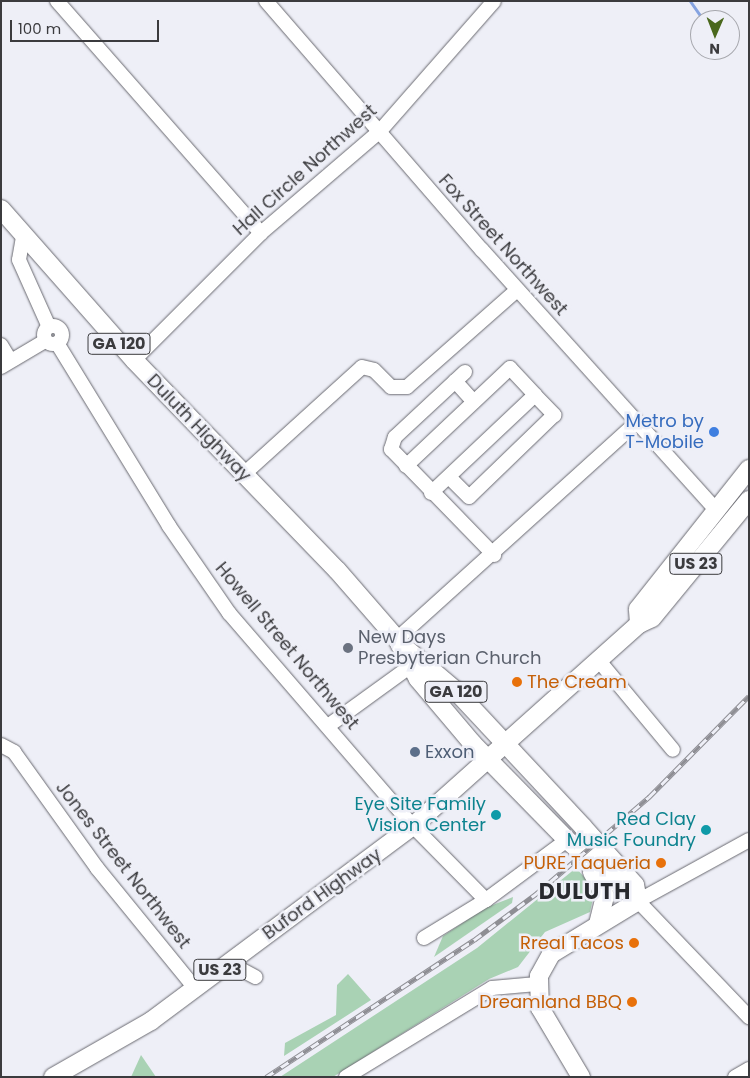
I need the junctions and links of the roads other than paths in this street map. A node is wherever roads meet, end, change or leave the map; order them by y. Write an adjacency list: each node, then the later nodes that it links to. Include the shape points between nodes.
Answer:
1 (57, 1): 6 (street)
2 (266, 1): 4 (street, Fox Street Northwest)
3 (494, 1): 4 (street, Hall Circle Northwest)
4 (379, 132): 6 (street, Hall Circle Northwest); 8 (street, Fox Street Northwest)
5 (1, 209): 7 (main road, Duluth Highway / GA 120)
6 (261, 233): 11 (street, Hall Circle Northwest)
7 (23, 237): 9 (street, Howell Street Northwest, via 19,260); 11 (main road, Duluth Highway / GA 120)
8 (517, 290): 15 (street, Fox Street Northwest); 18 (street, via 407,387 391,387 374,370 362,367)
9 (50, 337): 12 (street); 31 (street, Howell Street Northwest, via 113,430 207,583)
10 (1, 345): 12 (street)
11 (134, 360): 18 (main road, Duluth Highway / GA 120)
12 (6, 364)
13 (535, 395): 14 (street, via 510,368); 19 (street); 19 (street, via 554,415 469,496)
14 (474, 402): 16 (street); 16 (street, via 460,377 391,443)
15 (637, 422): 23 (street, Fox Street Northwest); 25 (street)
16 (406, 466): 21 (street)
17 (749, 469): 23 (main road, US 23)
18 (244, 474): 28 (main road, Duluth Highway / GA 120)
19 (449, 477): 21 (street)
20 (749, 483): 24 (main road, via 725,516)
21 (431, 493): 25 (street)
22 (749, 500): 24 (main road, Buford Highway / US 23)
23 (716, 510): 26 (main road, via 711,534 679,571); 27 (main road, US 23, via 638,609)
24 (727, 527): 26 (main road, Buford Highway / US 23)
25 (494, 556): 28 (street)
26 (675, 590): 27 (main road, Buford Highway / US 23, via 652,618)
27 (639, 624): 29 (main road, Buford Highway / US 23)
28 (398, 642): 30 (main road, Duluth Highway / GA 120); 33 (main road, Duluth Highway / GA 120, via 454,690)
29 (600, 662): 33 (main road, Buford Highway / US 23); 34 (street)
30 (411, 666): 31 (street); 35 (main road, Duluth Highway / GA 120)
31 (328, 726): 36 (street, Howell Street Northwest)
32 (1, 745): 47 (street, Jones Street Northwest, via 14,752 97,868)
33 (505, 747): 35 (main road, Buford Highway / US 23); 41 (main road, Duluth Highway, via 635,886)
34 (673, 750)
35 (491, 761): 36 (main road, Buford Highway / US 23); 37 (main road, Duluth Highway)
36 (413, 826): 40 (street, Howell Street Northwest); 44 (main road, Buford Highway / US 23)
37 (567, 840): 39 (main road, Duluth Highway); 40 (street)
38 (749, 840): 41 (street)
39 (584, 856): 41 (main road); 42 (main road, via 604,890)
40 (486, 900): 43 (street)
41 (638, 900): 42 (main road); 48 (street)
42 (598, 924): 46 (main road, via 551,954)
43 (424, 938)
44 (229, 963): 45 (street); 47 (main road, Buford Highway / US 23)
45 (255, 977)
46 (537, 984): 51 (street, via 492,988); 52 (main road, via 546,1020)
47 (195, 988): 50 (main road, Buford Highway / US 23, via 151,1021)
48 (749, 1017)
49 (749, 1069): 53 (street)
50 (62, 1075)
51 (346, 1077)
52 (581, 1077)
53 (735, 1077)

